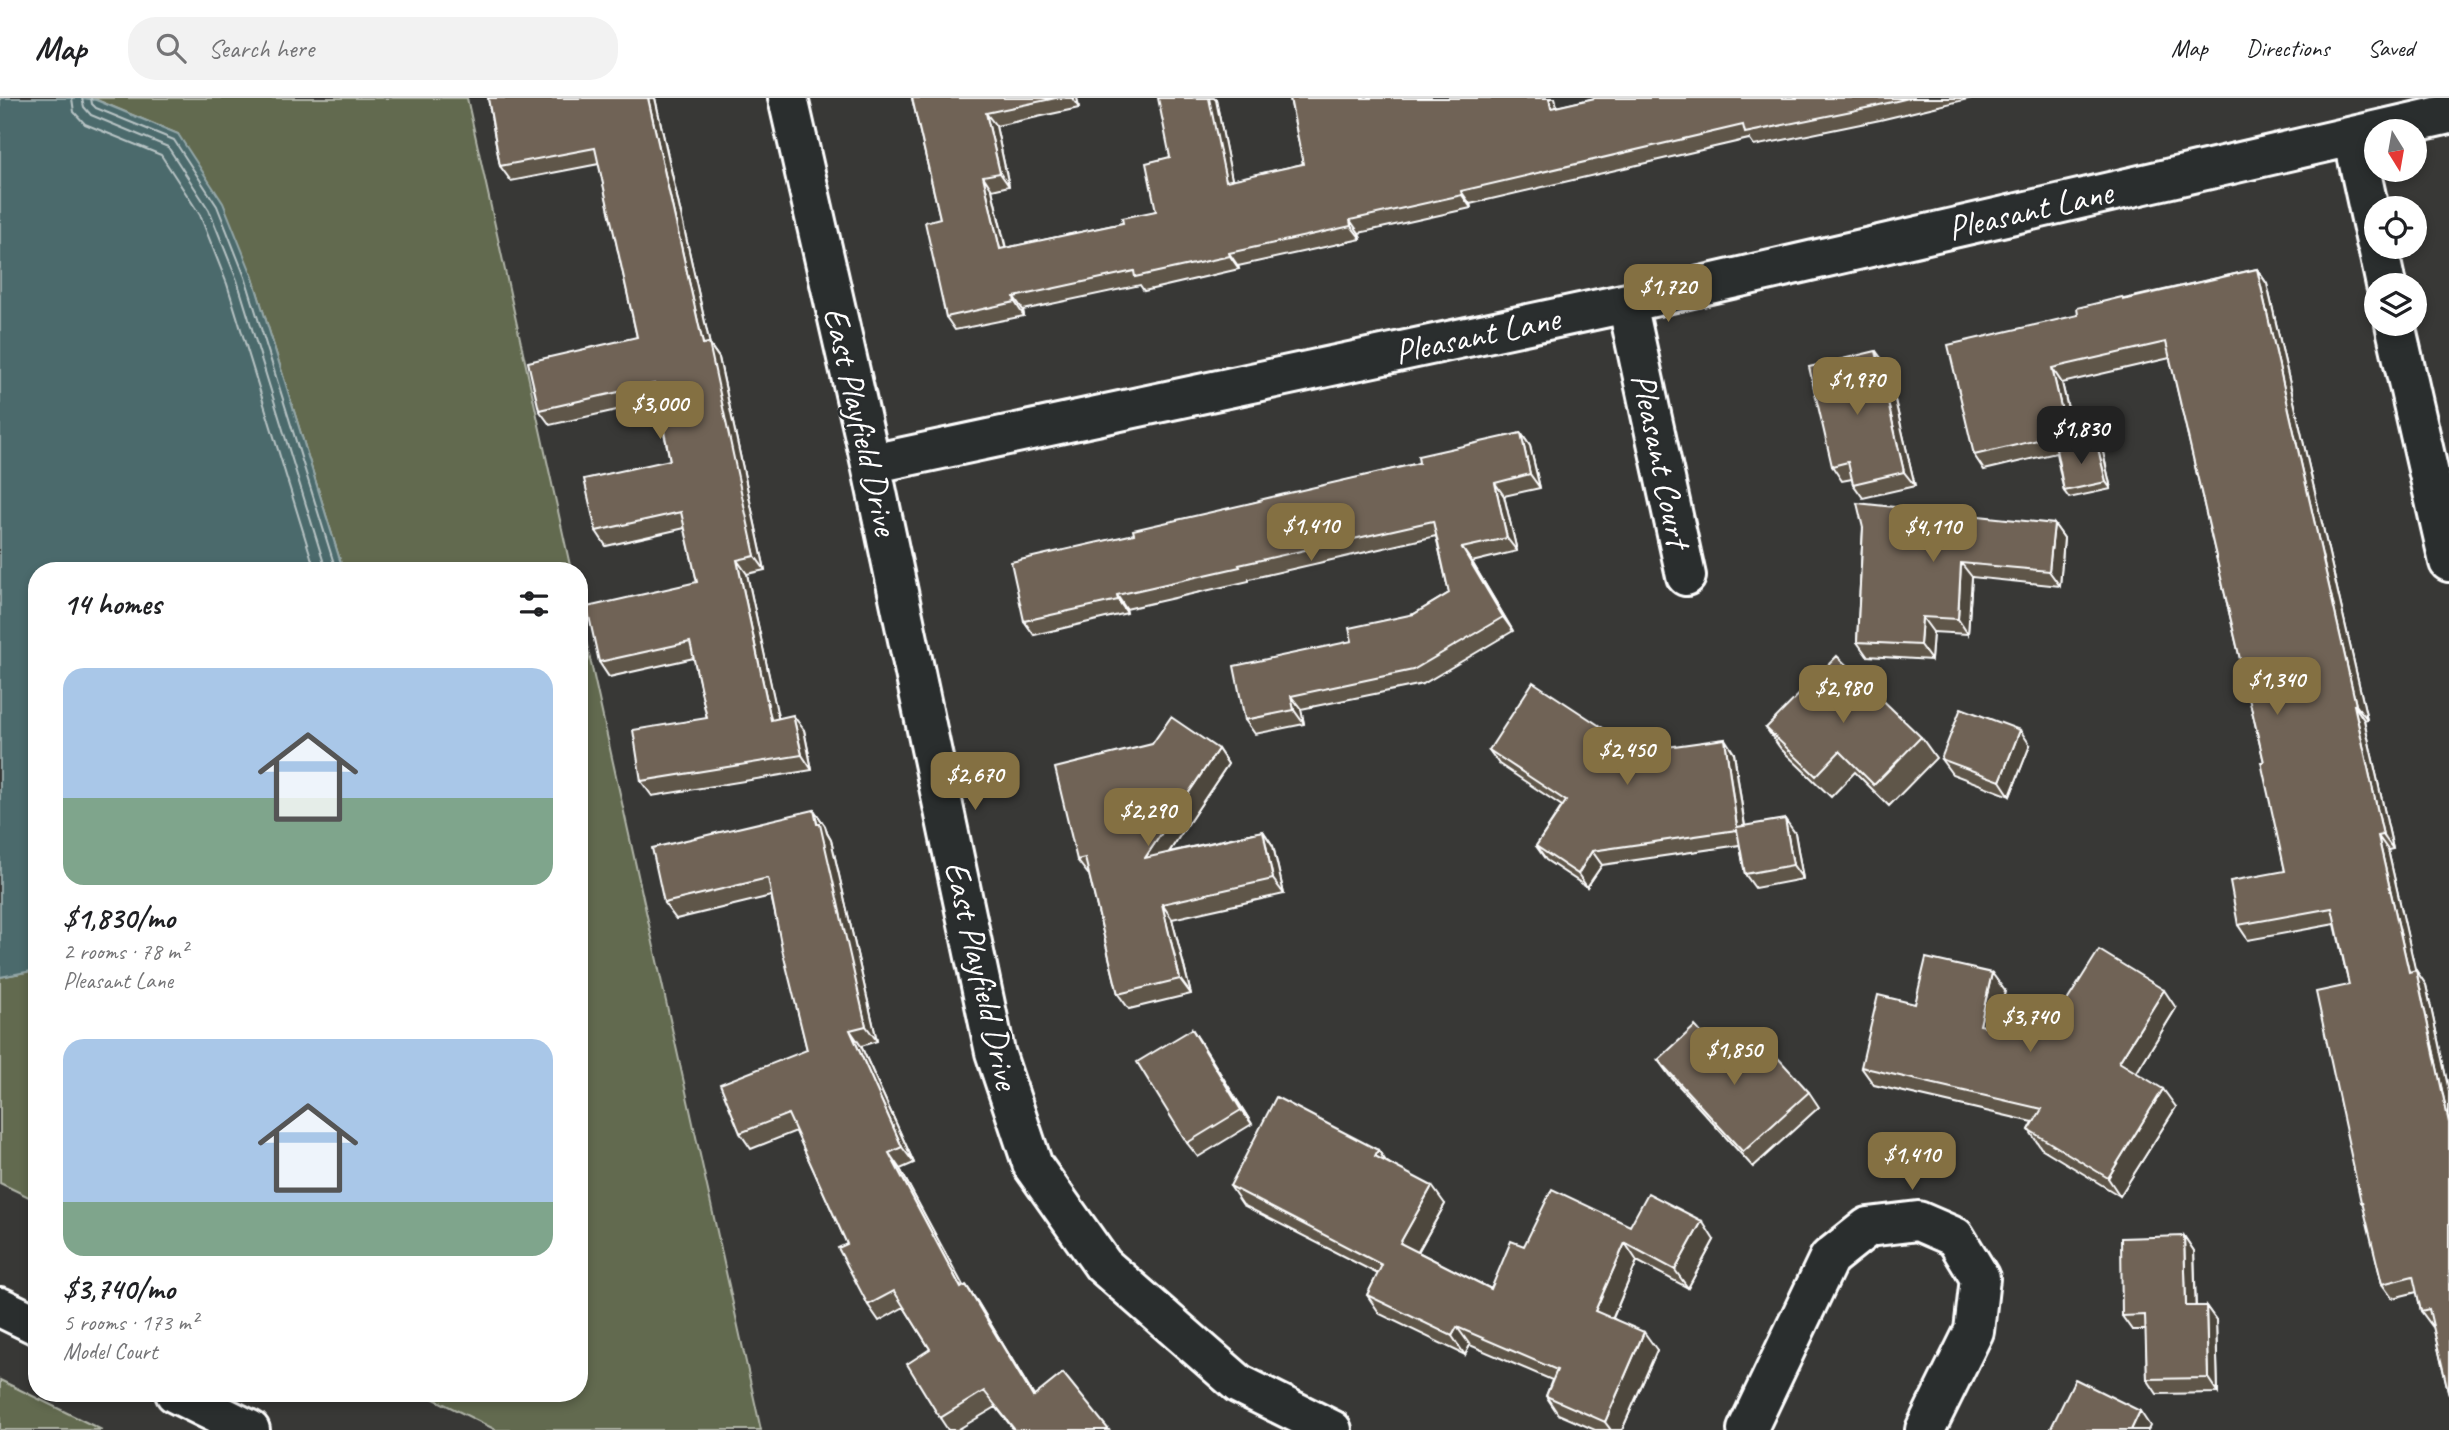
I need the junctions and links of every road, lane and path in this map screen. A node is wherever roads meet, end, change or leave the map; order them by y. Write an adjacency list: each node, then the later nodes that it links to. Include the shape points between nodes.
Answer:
1 (788, 98): 7 (street, East Playfield Drive)
2 (2449, 114): 3 (street, Pleasant Lane)
3 (2353, 136): 4 (street); 5 (street, Pleasant Lane)
4 (2366, 196)
5 (1627, 303): 7 (street, Pleasant Lane); 9 (street, Pleasant Court)
6 (2398, 336): 8 (street)
7 (871, 464): 14 (street, East Playfield Drive, via 995,1052 1033,1166 1103,1265 1239,1384)
8 (2449, 562)
9 (1686, 576)
10 (0, 1307): 11 (street)
11 (28, 1321)
12 (193, 1402): 13 (street)
13 (250, 1430)
14 (1332, 1430)
15 (1746, 1430): 16 (street, via 1829,1258 1868,1227 1918,1221 1955,1237 1980,1278 1974,1331)
16 (1925, 1430)

